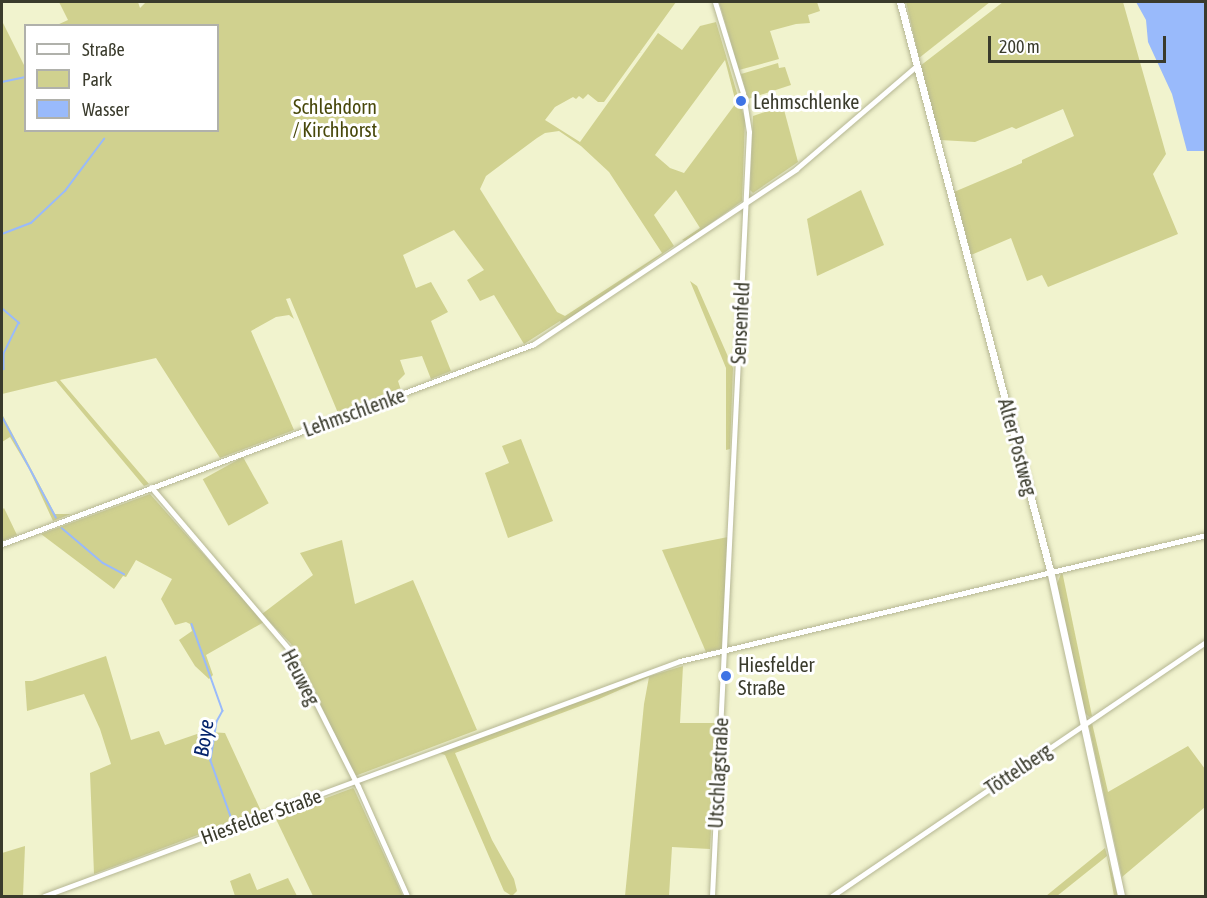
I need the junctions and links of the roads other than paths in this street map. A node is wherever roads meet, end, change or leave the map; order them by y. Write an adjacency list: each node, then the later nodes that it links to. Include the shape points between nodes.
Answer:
1 (715, 2): 4 (street, Sensenfeld, via 747,113)
2 (900, 2): 3 (main road, Alter Postweg)
3 (916, 66): 4 (street, Lehmschlenke, via 796,169); 8 (main road, Alter Postweg)
4 (745, 202): 5 (street, Lehmschlenke, via 534,344); 10 (street, Sensenfeld)
5 (151, 487): 7 (street, Lehmschlenke); 12 (street, Heuweg, via 283,641)
6 (1206, 535): 8 (street, Hiesfelder Straße)
7 (2, 544)
8 (1050, 570): 10 (street, Hiesfelder Straße); 11 (main road, Alter Postweg)
9 (1206, 642): 11 (street, Töttelberg)
10 (724, 650): 12 (street, Hiesfelder Straße, via 680,661); 15 (street, Utschlagstraße)
11 (1084, 724): 16 (street, Töttelberg); 17 (main road, Alter Postweg)
12 (354, 781): 13 (street, Hiesfelder Straße); 14 (street, Heuweg)
13 (44, 897)
14 (407, 897)
15 (712, 897)
16 (832, 897)
17 (1121, 897)

